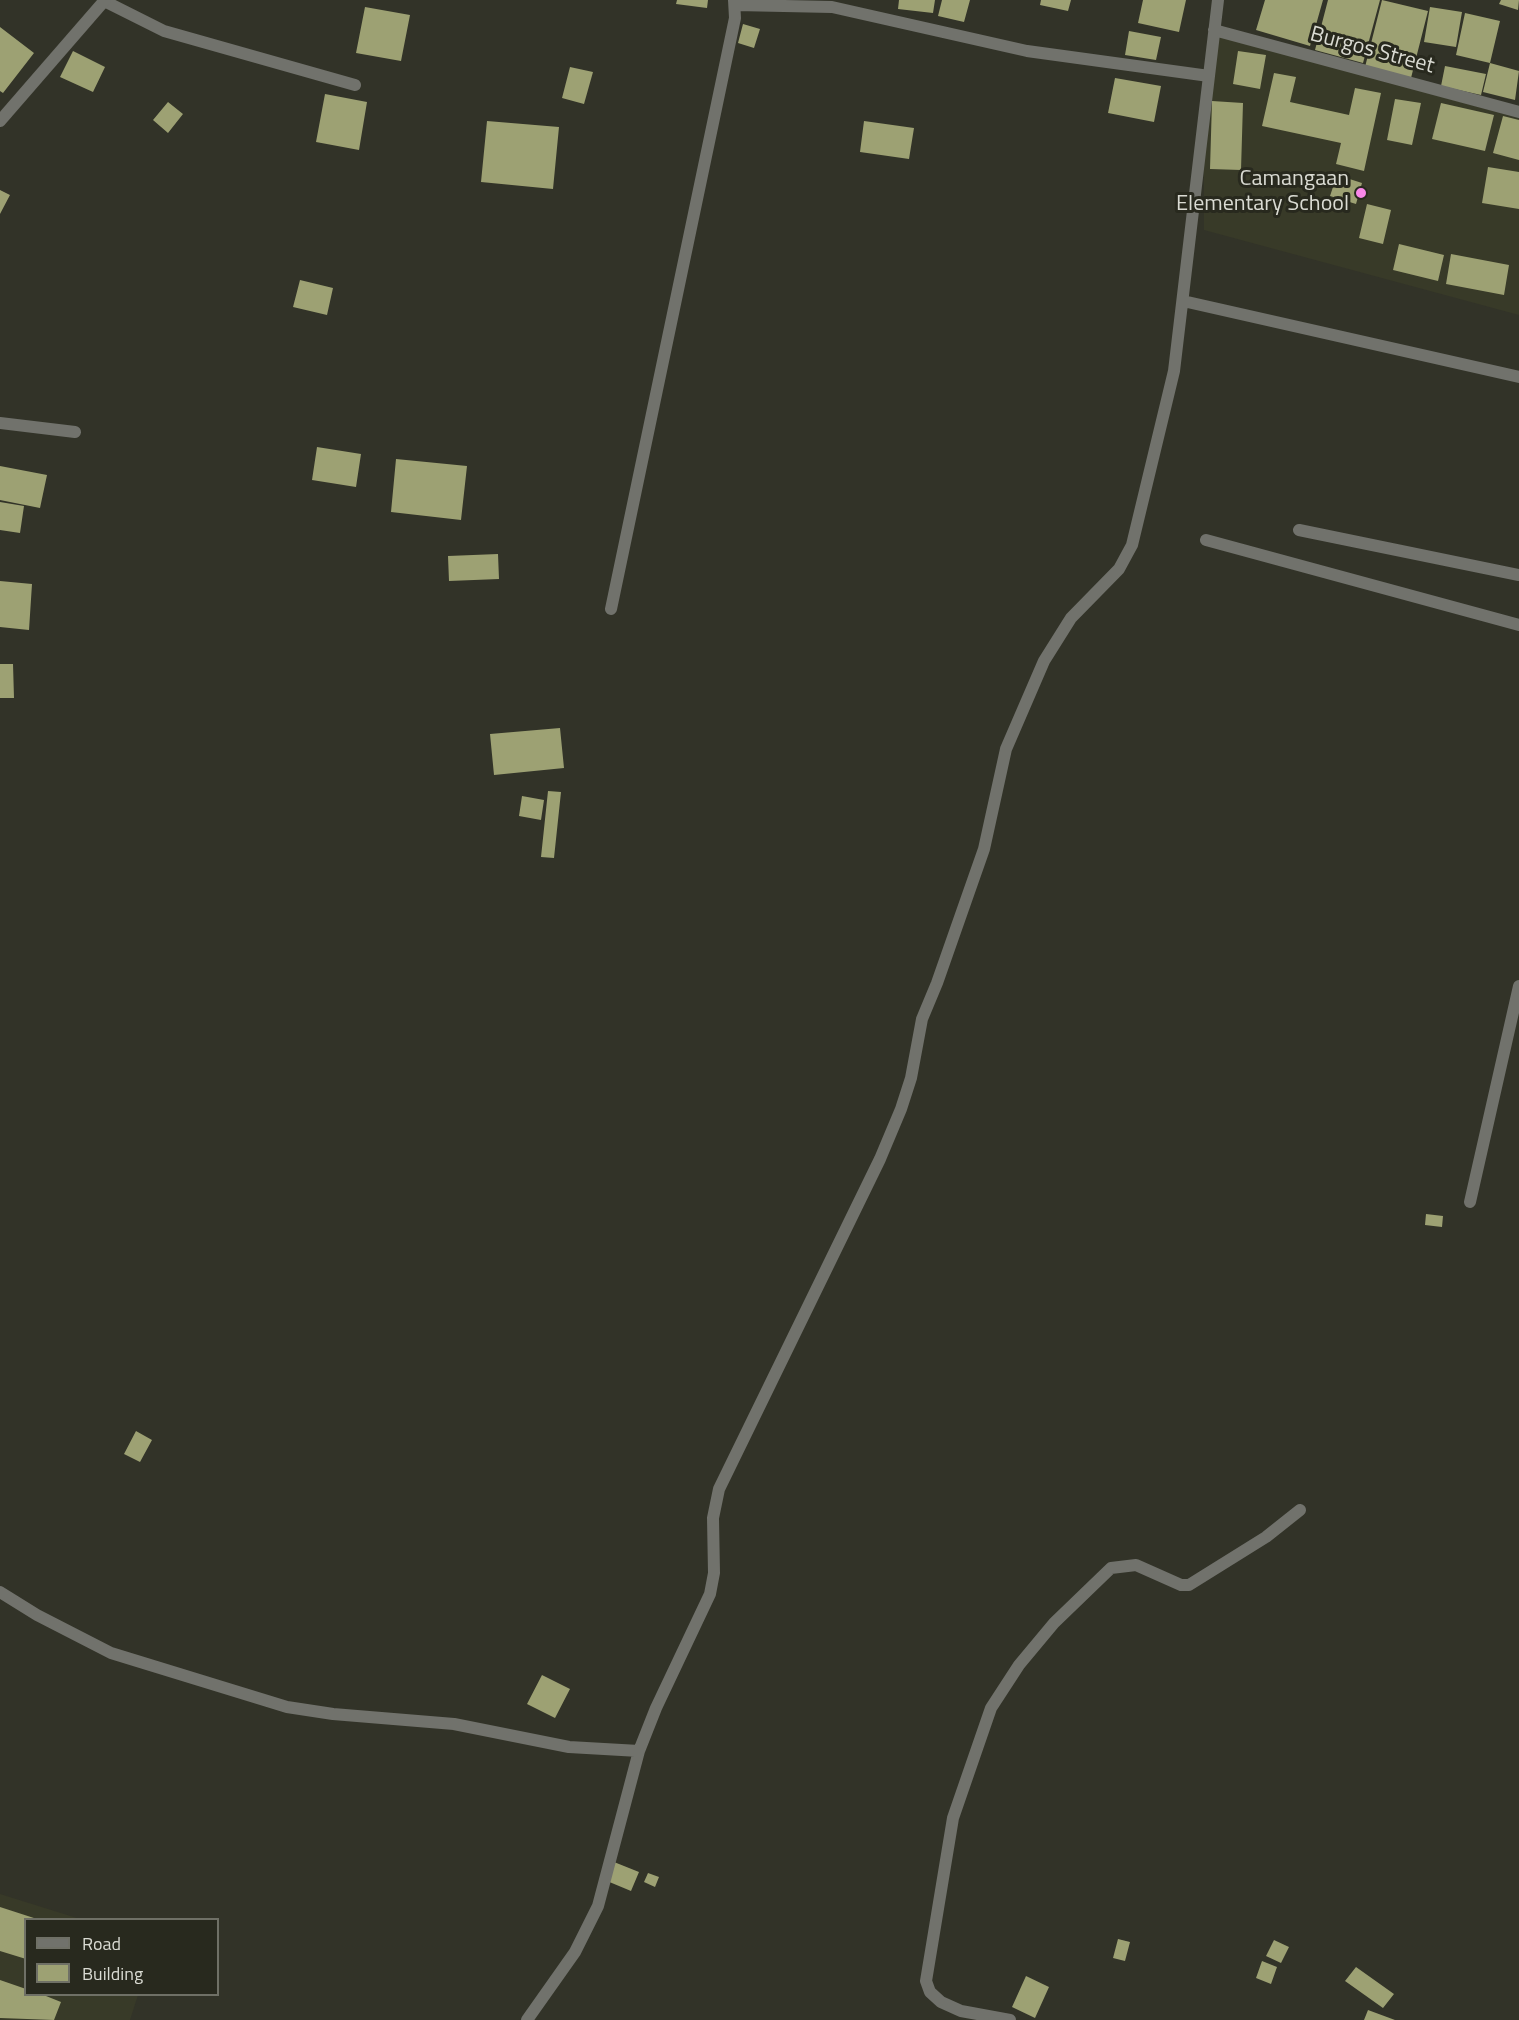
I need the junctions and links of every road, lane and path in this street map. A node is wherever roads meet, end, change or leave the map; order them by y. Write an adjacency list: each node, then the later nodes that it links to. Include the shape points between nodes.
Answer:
1 (1218, 0): 4 (street)
2 (104, 1): 6 (street, via 164,31); 8 (street)
3 (735, 3): 5 (street, via 832,7 1027,51); 16 (street, via 735,18)
4 (1215, 30): 5 (street); 7 (street, Burgos Street)
5 (1209, 76): 9 (street)
6 (356, 85)
7 (1519, 112)
8 (0, 121)
9 (1184, 301): 10 (street); 22 (street, via 1174,371 1132,545 1119,569 1071,618 1044,661 1006,749 984,849 922,1019 901,1109 719,1489 713,1518 714,1573 710,1594)
10 (1519, 377)
11 (0, 423): 12 (street)
12 (75, 432)
13 (1299, 530): 15 (street)
14 (1206, 540): 17 (street)
15 (1519, 575)
16 (611, 609)
17 (1519, 625)
18 (1519, 986): 19 (street)
19 (1470, 1202)
20 (1300, 1509): 24 (street, via 1266,1537 1189,1585 1180,1585 1136,1565 1110,1568 1054,1623 1019,1665 991,1708 953,1818 926,1981 934,1997 951,2007)
21 (0, 1592): 22 (street, via 37,1616 111,1653 287,1707 463,1725 569,1747)
22 (639, 1751): 23 (street, via 589,1929)
23 (527, 2020)
24 (1010, 2020)

